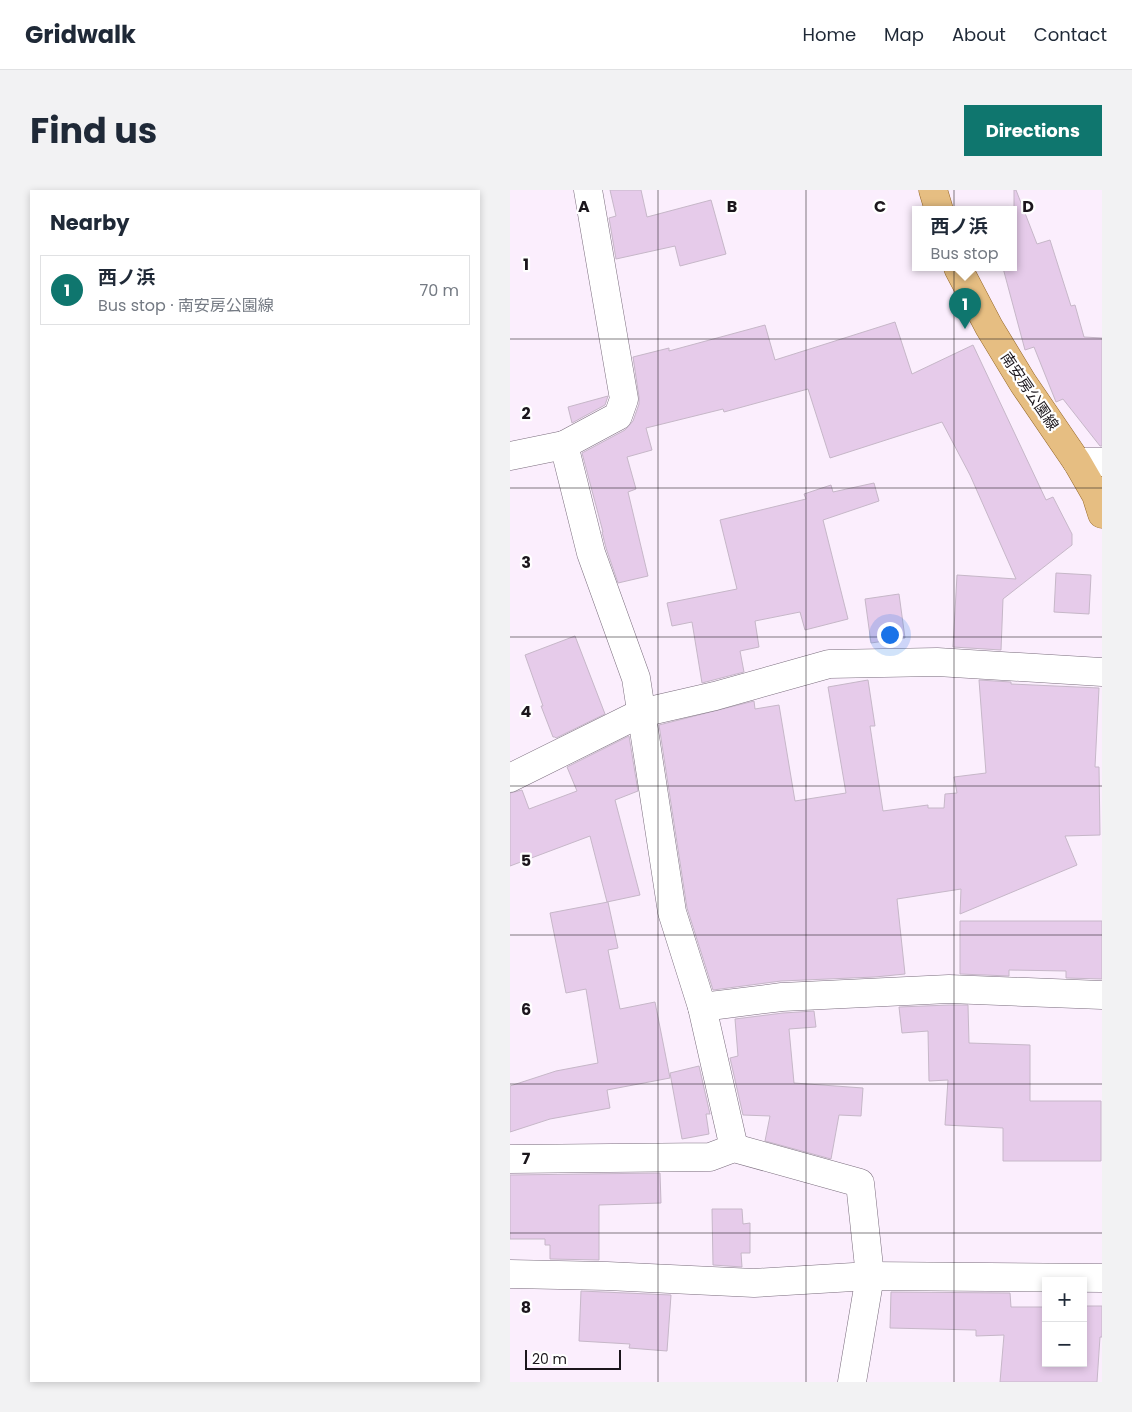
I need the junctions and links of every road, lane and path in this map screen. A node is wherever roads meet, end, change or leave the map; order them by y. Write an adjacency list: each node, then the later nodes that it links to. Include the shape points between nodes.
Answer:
1 (588, 190): 5 (street, via 624,399 618,416)
2 (933, 190): 3 (main road)
3 (938, 206)
4 (960, 271): 7 (main road, 南安房公園線, via 988,327)
5 (564, 445): 6 (street); 10 (street, via 590,553 636,678)
6 (510, 456)
7 (1089, 462): 8 (main road, 南安房公園線)
8 (1102, 514)
9 (1102, 672): 10 (street, via 937,662 829,664)
10 (641, 713): 11 (street); 13 (street, via 672,912)
11 (510, 778)
12 (1102, 995): 13 (street, via 949,989 782,997)
13 (702, 1008): 14 (street)
14 (734, 1148): 15 (street, via 710,1157); 17 (street, via 860,1183)
15 (510, 1159)
16 (510, 1274): 17 (street, via 754,1283)
17 (870, 1276): 18 (street); 19 (street)
18 (1102, 1278)
19 (852, 1382)

